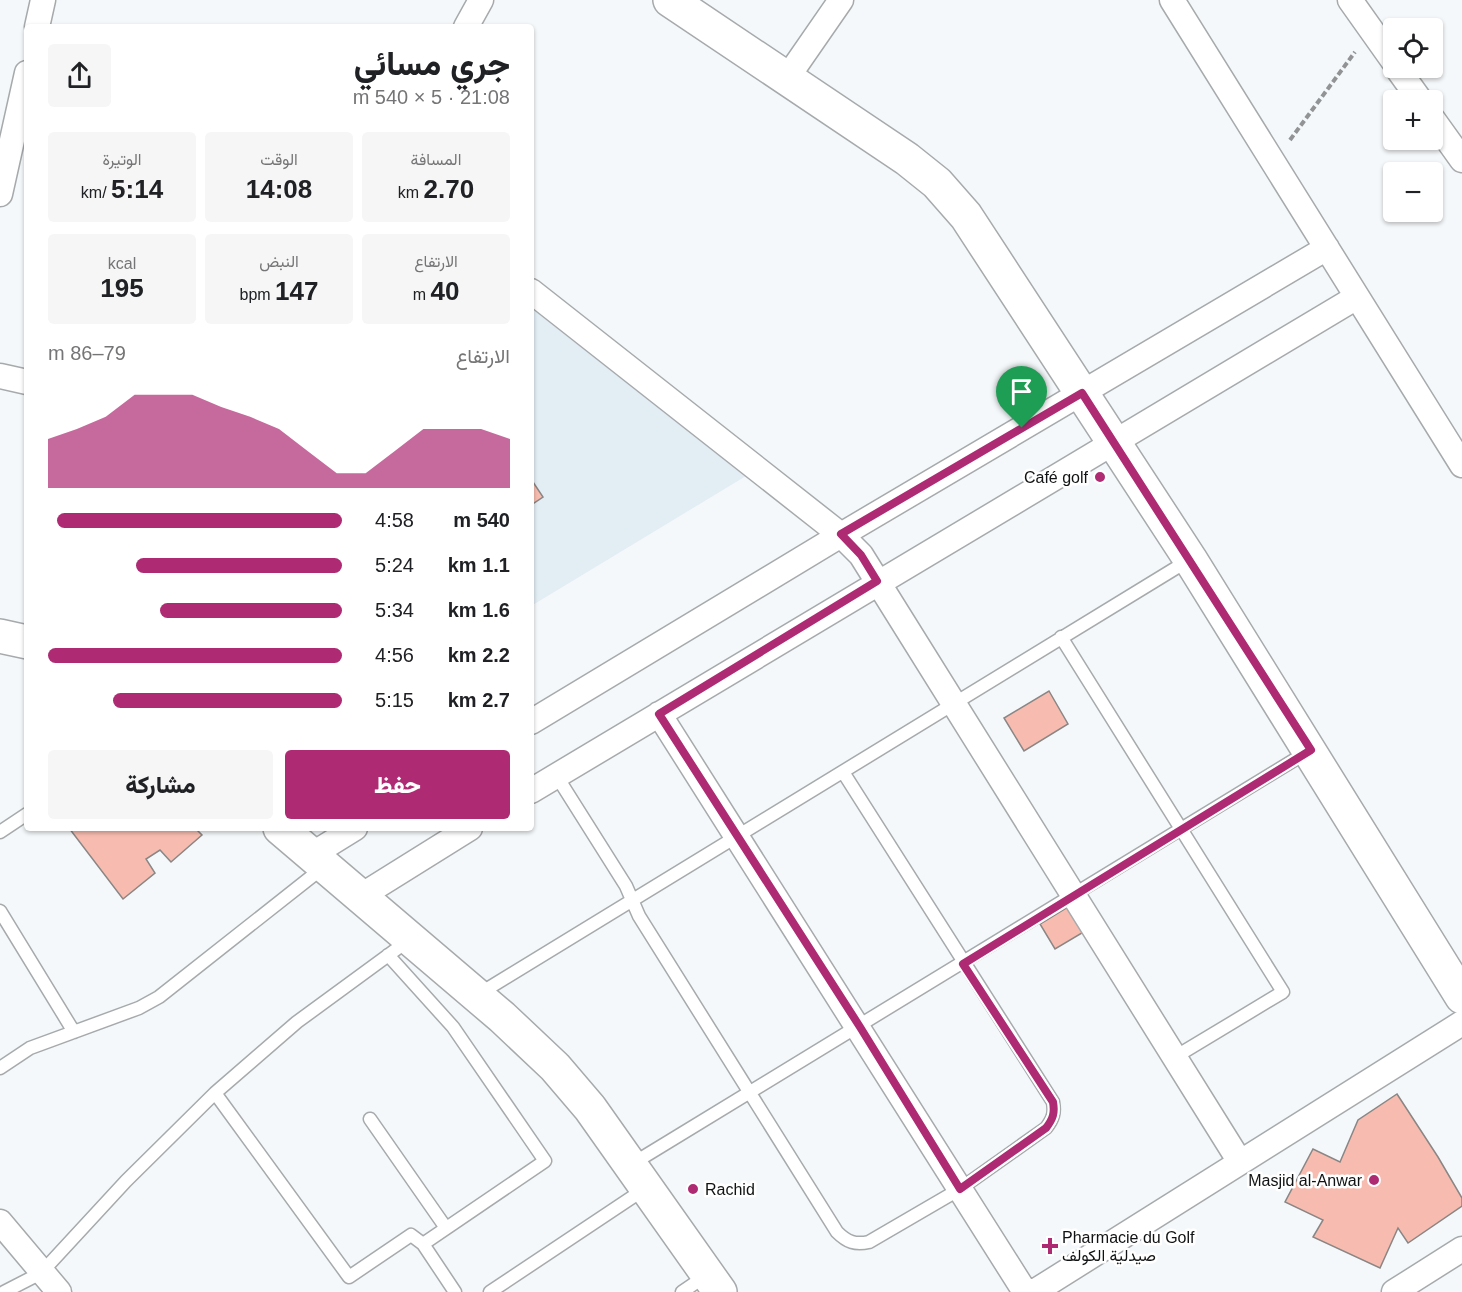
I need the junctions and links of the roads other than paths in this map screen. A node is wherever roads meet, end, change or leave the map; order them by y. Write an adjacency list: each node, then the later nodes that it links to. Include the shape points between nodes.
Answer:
1 (43, 0): 7 (street)
2 (481, 0): 8 (street)
3 (670, 0): 10 (street)
4 (841, 0): 10 (street)
5 (1172, 0): 16 (street)
6 (1350, 0): 9 (street)
7 (38, 24)
8 (468, 24)
9 (1383, 47)
10 (787, 78): 21 (street, via 937,183 995,257)
11 (24, 84): 12 (street)
12 (14, 121): 15 (street)
13 (1443, 133): 14 (street)
14 (1462, 160)
15 (0, 194)
16 (1327, 248): 18 (street); 21 (street)
17 (534, 293): 24 (street)
18 (1357, 297): 22 (street); 23 (street)
19 (0, 376): 20 (street)
20 (24, 381)
21 (1082, 393): 22 (street); 24 (street)
22 (1113, 441): 25 (street); 26 (street)
23 (1462, 465)
24 (841, 534): 26 (street, via 861,555); 32 (street)
25 (1190, 559): 28 (lane); 33 (street)
26 (877, 581): 30 (street); 31 (street)
27 (0, 636): 29 (street)
28 (1061, 637): 30 (lane); 38 (lane)
29 (24, 641)
30 (954, 704): 34 (lane); 45 (street)
31 (659, 714): 35 (street); 43 (street)
32 (534, 720)
33 (1311, 750): 38 (lane); 52 (street)
34 (843, 771): 43 (lane); 50 (lane)
35 (556, 775): 36 (street); 47 (lane, via 626,886)
36 (534, 788)
37 (24, 816): 42 (lane)
38 (1181, 829): 45 (lane); 56 (lane, via 1283,992)
39 (284, 831): 44 (street)
40 (352, 831): 44 (street)
41 (465, 831): 46 (street)
42 (0, 832)
43 (736, 836): 47 (lane); 54 (street)
44 (319, 860): 46 (street); 55 (lane, via 159,997)
45 (1076, 895): 50 (lane); 56 (street)
46 (361, 896): 49 (street)
47 (630, 900): 51 (lane); 58 (lane)
48 (0, 911): 55 (lane)
49 (399, 947): 51 (street); 59 (lane, via 297,1022); 65 (lane, via 545,1161)
50 (963, 964): 54 (lane); 63 (lane, via 1053,1102 1055,1111 1046,1128)
51 (476, 996): 62 (street, via 555,1067)
52 (1462, 997)
53 (1462, 1023): 61 (street)
54 (860, 1027): 58 (lane); 63 (street)
55 (74, 1032): 57 (lane, via 30,1048)
56 (1175, 1057): 61 (street)
57 (0, 1068)
58 (752, 1092): 62 (lane); 63 (lane, via 845,1240 869,1242)
59 (215, 1093): 66 (lane, via 349,1277 411,1235); 68 (lane)
60 (370, 1119): 65 (lane)
61 (1240, 1162): 75 (street)
62 (639, 1176): 69 (street); 73 (lane)
63 (960, 1189): 74 (street)
64 (0, 1222): 68 (street)
65 (446, 1228): 66 (lane)
66 (423, 1244): 72 (lane)
67 (1462, 1249): 76 (street)
68 (41, 1273): 70 (lane); 71 (street)
69 (703, 1286)
70 (4, 1292)
71 (59, 1292)
72 (455, 1292)
73 (490, 1292)
74 (1025, 1292)
75 (1034, 1292)
76 (1394, 1292)

